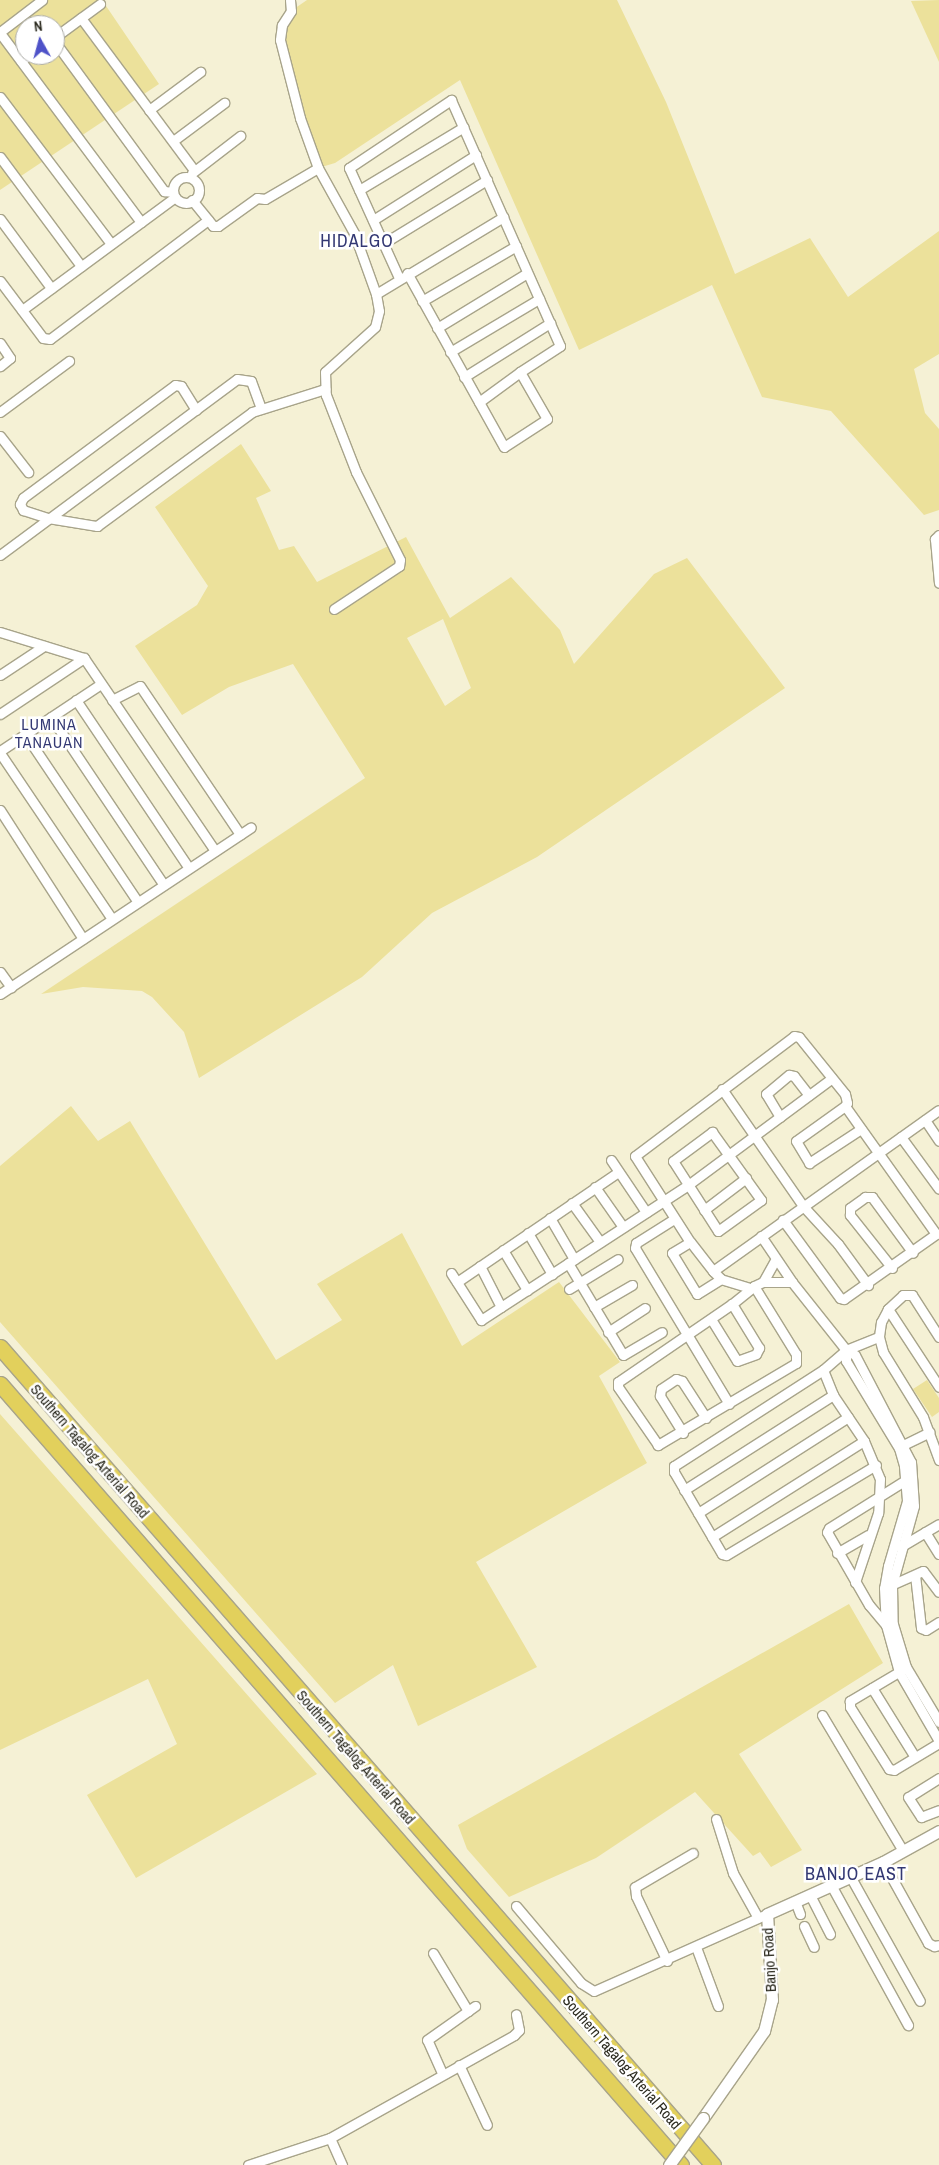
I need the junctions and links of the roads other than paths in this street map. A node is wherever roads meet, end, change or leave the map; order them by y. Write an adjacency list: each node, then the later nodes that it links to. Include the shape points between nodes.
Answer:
1 (42, 0): 6 (street)
2 (290, 0): 19 (street, via 290,14 282,24 281,50)
3 (100, 4): 4 (street)
4 (81, 18): 5 (street); 13 (street)
5 (65, 29)
6 (0, 33): 7 (street)
7 (15, 53)
8 (65, 56): 23 (street, via 164,191)
9 (24, 65): 29 (street)
10 (200, 72): 13 (street)
11 (0, 97): 31 (street)
12 (224, 103): 16 (street)
13 (149, 110): 16 (street)
14 (464, 127): 17 (street); 22 (street); 22 (street, via 451,100 349,168)
15 (240, 136): 20 (street)
16 (173, 141): 20 (street)
17 (476, 156): 21 (street); 28 (street)
18 (0, 158): 33 (street)
19 (318, 168): 27 (street, via 265,199 257,198 218,226); 38 (street, via 354,232)
20 (192, 174): 23 (street, via 176,182); 24 (street, via 198,188)
21 (488, 180): 25 (street); 30 (street)
22 (359, 190): 28 (street)
23 (174, 194): 24 (street, via 183,202); 29 (street)
24 (192, 200): 27 (street)
25 (502, 217): 32 (street); 35 (street)
26 (0, 219): 37 (street)
27 (208, 220): 41 (street, via 50,339 43,338)
28 (372, 220): 30 (street)
29 (141, 222): 31 (street)
30 (384, 243): 35 (street)
31 (111, 244): 33 (street)
32 (516, 246): 34 (street); 40 (street)
33 (81, 266): 37 (street)
34 (528, 273): 39 (street); 43 (street)
35 (403, 276): 38 (street); 40 (street)
36 (0, 281): 41 (street)
37 (52, 288): 41 (street)
38 (376, 294): 50 (street, via 379,311 375,327 325,372)
39 (539, 299): 42 (street); 45 (street)
40 (422, 301): 43 (street)
41 (22, 310)
42 (550, 323): 48 (street, via 560,346); 49 (street)
43 (437, 328): 45 (street)
44 (0, 343): 47 (street, via 10,358)
45 (450, 352): 49 (street)
46 (69, 361): 54 (street)
47 (0, 366)
48 (520, 372): 51 (street); 51 (street, via 547,419 504,447)
49 (464, 377): 51 (street)
50 (325, 389): 52 (street); 61 (street, via 356,472 400,560 399,566)
51 (479, 402)
52 (261, 408): 53 (street, via 251,381 237,379); 57 (street, via 96,526)
53 (196, 410): 57 (street); 57 (street, via 181,386 175,385 23,498 20,504 23,510)
54 (0, 412)
55 (0, 436): 56 (street)
56 (28, 472)
57 (48, 518): 59 (street)
58 (939, 535): 60 (street, via 935,539)
59 (0, 555)
60 (939, 583)
61 (334, 609)
62 (2, 635): 63 (street)
63 (44, 646): 64 (street); 65 (street)
64 (84, 658): 66 (street); 69 (street)
65 (0, 675)
66 (101, 684): 67 (street); 68 (street)
67 (76, 700): 70 (street); 77 (street)
68 (112, 700): 75 (street, via 134,686 140,686); 76 (street)
69 (0, 714)
70 (51, 717): 71 (street); 78 (street)
71 (25, 734): 72 (street); 79 (street)
72 (0, 752): 80 (street)
73 (0, 810): 81 (street)
74 (251, 827): 75 (street)
75 (240, 834): 76 (street)
76 (215, 851): 77 (street)
77 (189, 868): 78 (street)
78 (164, 885): 79 (street)
79 (138, 902): 80 (street)
80 (112, 919): 81 (street)
81 (83, 939): 83 (street)
82 (0, 972): 83 (street)
83 (11, 987): 84 (street)
84 (0, 994)
85 (832, 1078): 86 (street, via 794,1036); 87 (street); 88 (street, via 847,1099)
86 (722, 1089): 93 (street); 104 (street, via 635,1156)
87 (809, 1095): 90 (street); 90 (street, via 791,1074 782,1080 766,1094)
88 (845, 1106): 92 (street); 92 (street, via 796,1141 810,1163)
89 (939, 1110): 91 (street)
90 (780, 1117): 93 (street)
91 (925, 1120): 94 (street); 95 (street)
92 (861, 1129): 96 (street)
93 (754, 1136): 97 (street); 106 (street)
94 (901, 1137): 96 (street); 103 (street)
95 (939, 1141)
96 (878, 1153): 106 (street); 118 (street, via 936,1231 936,1237)
97 (729, 1154): 100 (street); 101 (street); 101 (street, via 712,1132 674,1159)
98 (611, 1160): 99 (street)
99 (618, 1172): 102 (street); 108 (street)
100 (746, 1178): 107 (street); 107 (street, via 760,1202 718,1231)
101 (688, 1185): 104 (street); 107 (street)
102 (595, 1187): 105 (street); 112 (street)
103 (939, 1189)
104 (663, 1201): 108 (street); 110 (street)
105 (572, 1203): 109 (street); 115 (street)
106 (803, 1206): 111 (street); 133 (street, via 838,1244)
107 (704, 1210)
108 (646, 1212): 112 (street)
109 (550, 1218): 113 (street); 121 (street)
110 (674, 1218): 116 (street); 144 (street, via 635,1245)
111 (784, 1220): 114 (street); 133 (street, via 840,1298 848,1299)
112 (623, 1227): 115 (street)
113 (528, 1233): 117 (street); 126 (street)
114 (760, 1236): 119 (street); 124 (street)
115 (600, 1242): 121 (street)
116 (690, 1242): 124 (street); 127 (street, via 672,1253 697,1294)
117 (503, 1250): 122 (street); 135 (street)
118 (913, 1253): 123 (street); 123 (street, via 872,1198 865,1197 850,1208 850,1215)
119 (776, 1258): 130 (street); 132 (street)
120 (618, 1259): 129 (street)
121 (571, 1261): 126 (street); 129 (street)
122 (480, 1266): 128 (street); 137 (street)
123 (892, 1268): 133 (street)
124 (713, 1271): 127 (street)
125 (451, 1273): 128 (street)
126 (552, 1274): 135 (street)
127 (721, 1279): 132 (street)
128 (457, 1282): 137 (street, via 481,1320)
129 (579, 1282): 134 (street); 138 (street)
130 (792, 1282): 132 (street); 148 (street)
131 (632, 1285): 138 (street)
132 (756, 1285): 136 (street); 153 (street, via 797,1360)
133 (868, 1285)
134 (569, 1289)
135 (527, 1290): 137 (street)
136 (732, 1304): 141 (street); 141 (street, via 759,1348 756,1354 737,1362)
137 (501, 1307)
138 (594, 1307): 142 (street)
139 (645, 1308): 142 (street)
140 (888, 1309): 145 (street); 146 (street, via 903,1295 912,1294); 151 (street)
141 (710, 1319): 144 (street)
142 (608, 1332): 143 (street, via 623,1355)
143 (662, 1332)
144 (687, 1335): 153 (street); 157 (street, via 617,1385 655,1443 662,1446)
145 (879, 1337): 148 (street); 156 (street, via 890,1363)
146 (939, 1337)
147 (0, 1347): 220 (highway, Southern Tagalog Arterial Road)
148 (846, 1350): 149 (street); 159 (street, via 855,1355 876,1403)
149 (823, 1370): 152 (street); 163 (street, via 678,1461 674,1472)
150 (0, 1384): 219 (highway, Southern Tagalog Arterial Road)
151 (939, 1386)
152 (833, 1395): 154 (street); 163 (street)
153 (730, 1404): 155 (street)
154 (848, 1417): 158 (street); 165 (street)
155 (706, 1418): 157 (street); 157 (street, via 682,1381 676,1379 661,1389 660,1396)
156 (930, 1432): 159 (street); 160 (street)
157 (683, 1433)
158 (864, 1441): 161 (street); 169 (street)
159 (901, 1446): 162 (street)
160 (939, 1460)
161 (876, 1465): 164 (street); 169 (street, via 726,1555)
162 (910, 1478): 164 (street); 170 (street, via 914,1506); 171 (street)
163 (684, 1490): 165 (street)
164 (880, 1496): 168 (street); 172 (street, via 829,1528 828,1537)
165 (698, 1513): 169 (street)
166 (939, 1524): 167 (street)
167 (925, 1532): 170 (street); 173 (street)
168 (868, 1535): 172 (street); 175 (street)
169 (712, 1537)
170 (903, 1545): 171 (street); 176 (street)
171 (894, 1551): 176 (street)
172 (837, 1553): 175 (street)
173 (939, 1554)
174 (915, 1575): 176 (street); 177 (street, via 926,1572); 178 (street, via 922,1628 926,1630)
175 (855, 1582): 179 (street)
176 (888, 1586): 179 (street)
177 (939, 1592)
178 (939, 1622)
179 (890, 1624): 180 (street)
180 (902, 1670): 181 (street); 182 (street)
181 (872, 1688): 186 (street); 186 (street, via 850,1701 855,1715 889,1769 894,1770)
182 (924, 1706): 184 (street); 185 (street)
183 (822, 1715): 191 (street)
184 (939, 1722)
185 (939, 1742): 186 (street)
186 (915, 1757)
187 (939, 1778): 188 (street, via 908,1799 923,1818)
188 (939, 1810)
189 (716, 1819): 200 (street, via 733,1873)
190 (939, 1831): 191 (street, Banjo Road)
191 (903, 1851): 193 (street, Banjo Road)
192 (694, 1853): 207 (street, via 635,1887 636,1896)
193 (883, 1862): 194 (street, Banjo Road); 203 (street, via 928,1943)
194 (850, 1876): 195 (street, Banjo Road); 208 (street)
195 (831, 1885): 196 (street, Banjo Road); 211 (street)
196 (810, 1895): 197 (street, Banjo Road); 202 (street)
197 (795, 1901): 199 (street); 200 (street, Banjo Road)
198 (516, 1906): 207 (street, via 589,1989 599,1990)
199 (800, 1914)
200 (763, 1916): 204 (street); 218 (street, Banjo Road, bridge, via 772,2000 764,2031)
201 (804, 1926): 205 (street)
202 (830, 1934)
203 (939, 1945)
204 (696, 1947): 207 (street); 209 (street)
205 (814, 1947)
206 (433, 1953): 213 (street, via 471,2008 427,2040)
207 (667, 1960)
208 (920, 2001)
209 (718, 2006)
210 (516, 2014): 212 (street, via 519,2030 514,2035)
211 (908, 2026)
212 (459, 2065): 213 (street); 214 (street)
213 (442, 2073): 215 (street)
214 (487, 2125)
215 (330, 2138): 216 (street); 217 (street)
216 (248, 2165)
217 (342, 2165)
218 (669, 2165)
219 (681, 2165)
220 (713, 2165)

